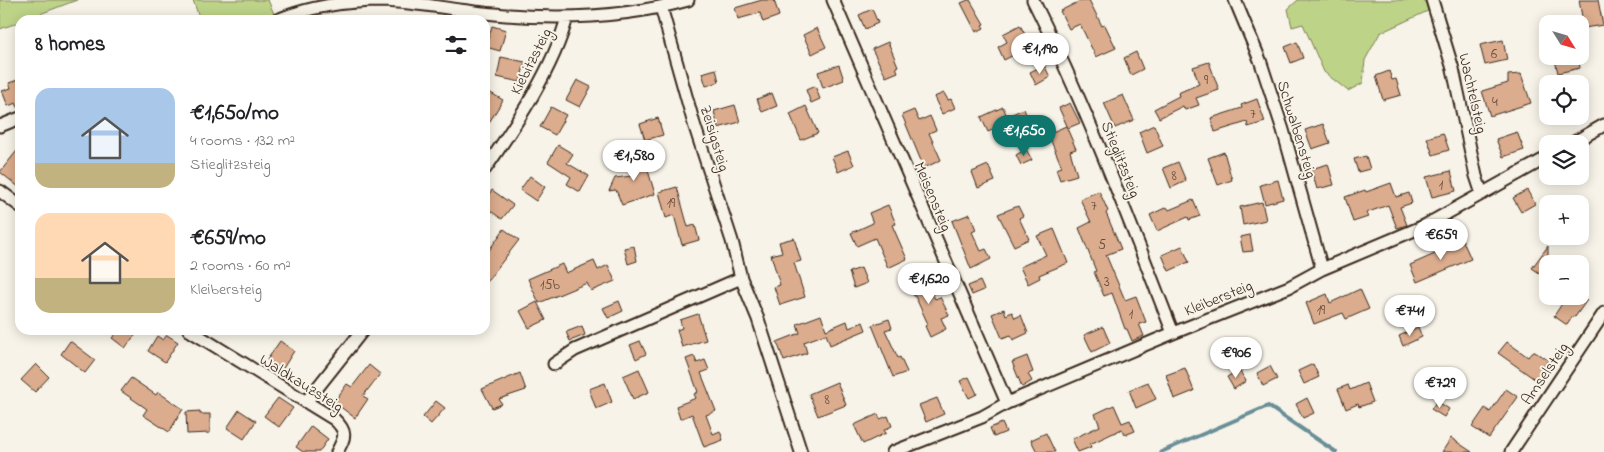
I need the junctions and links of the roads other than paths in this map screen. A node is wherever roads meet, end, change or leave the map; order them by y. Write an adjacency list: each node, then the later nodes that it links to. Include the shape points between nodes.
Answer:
1 (684, 0): 6 (street)
2 (833, 0): 26 (street, Meisensteig)
3 (1032, 0): 21 (street, Stieglitzsteig, via 1097,140)
4 (1235, 0): 18 (street, Schwalbensteig, via 1260,60 1283,130)
5 (1432, 0): 16 (street, Wachtelsteig)
6 (661, 8): 8 (street); 19 (street, Zeisigsteig)
7 (290, 15): 8 (street, via 323,7 381,1 494,14)
8 (567, 18): 13 (street, Kiebitzsteig, via 563,35 543,75)
9 (15, 120): 11 (street)
10 (1604, 125): 12 (street)
11 (0, 126)
12 (1587, 135)
13 (490, 162)
14 (1539, 162): 16 (street, Kleibersteig)
15 (0, 190): 17 (street)
16 (1482, 194): 18 (street, Kleibersteig, via 1424,226)
17 (15, 202)
18 (1322, 270): 21 (street, Kleibersteig)
19 (741, 278): 24 (street, via 575,350); 28 (street, Zeisigsteig, via 758,319)
20 (1604, 312): 30 (street, Amselsteig)
21 (1173, 333): 26 (street, Kleibersteig)
22 (197, 335): 25 (street, Waldkauzsteig)
23 (359, 335): 25 (street)
24 (554, 364)
25 (306, 402): 27 (street, Waldkauzsteig, via 334,419 345,432)
26 (1007, 403): 29 (street, Kleibersteig)
27 (337, 452)
28 (801, 452)
29 (893, 452)
30 (1510, 452)

